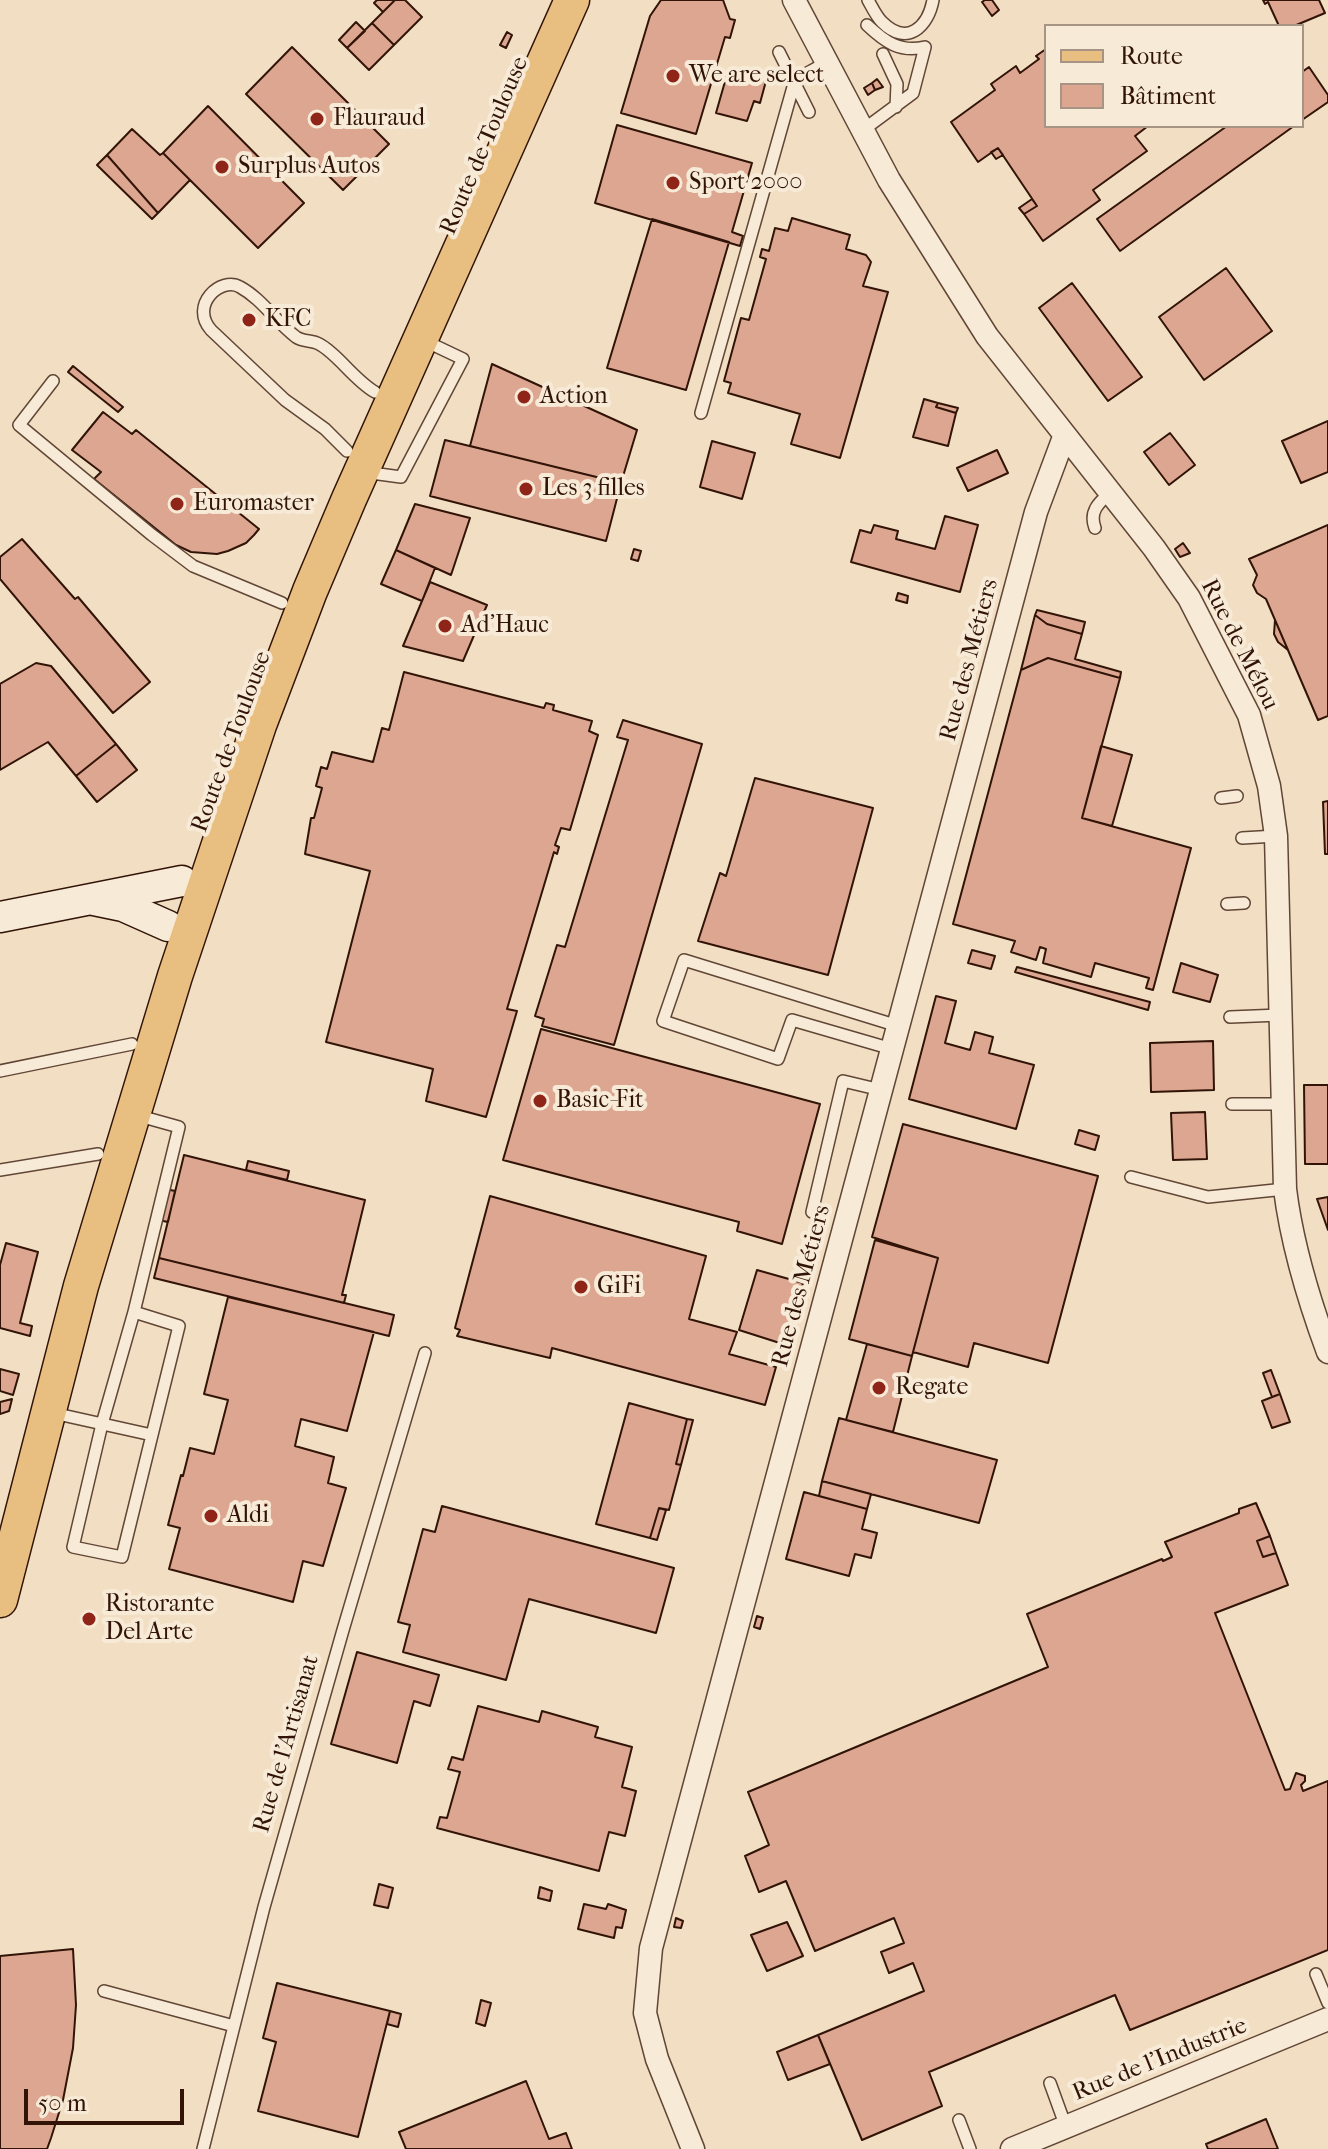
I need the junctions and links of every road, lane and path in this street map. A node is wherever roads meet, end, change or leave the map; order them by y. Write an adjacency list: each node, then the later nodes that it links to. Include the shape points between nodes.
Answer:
1 (547, 0): 17 (main road, Route de Toulouse, via 436,263)
2 (572, 0): 15 (main road)
3 (794, 0): 10 (street, Rue de Mélou)
4 (803, 0): 10 (street, Rue de Mélou)
5 (868, 0): 6 (lane, via 881,21 910,33 926,23)
6 (933, 0)
7 (867, 25): 12 (lane, via 894,46 925,47 913,93)
8 (779, 52): 11 (lane)
9 (883, 54): 12 (lane, via 897,84)
10 (827, 62): 11 (lane); 14 (street, Rue de Mélou)
11 (795, 80): 13 (lane); 18 (lane)
12 (896, 107): 14 (lane)
13 (809, 112)
14 (863, 130): 19 (street, Rue de Mélou, via 987,336)
15 (422, 340): 20 (main road); 20 (lane, via 463,359 401,477)
16 (53, 381): 23 (lane, via 19,425 193,566)
17 (375, 392): 20 (main road, Route de Toulouse); 20 (lane, via 319,344 298,339 236,284 225,284 203,305 204,322 211,330)
18 (701, 413)
19 (1064, 437): 21 (street, Rue de Mélou); 36 (street, Rue des Métiers, via 1036,512)
20 (355, 461): 23 (main road, Route de Toulouse, via 314,520); 43 (main road, via 259,725)
21 (1110, 493): 22 (lane, via 1092,514); 26 (street, Rue de Mélou, via 1189,598 1249,715 1269,786)
22 (1095, 528)
23 (282, 603): 28 (main road, Route de Toulouse)
24 (1237, 796): 25 (lane)
25 (1221, 798)
26 (1276, 836): 27 (lane); 34 (street, Rue de Mélou)
27 (1242, 838)
28 (182, 881): 29 (main road); 33 (main road, Route de Toulouse)
29 (88, 899): 32 (main road); 33 (main road, via 123,906)
30 (1244, 903): 31 (lane)
31 (1227, 904)
32 (0, 917)
33 (168, 926): 37 (main road, Route de Toulouse)
34 (1280, 1015): 35 (lane); 42 (street, Rue de Mélou)
35 (1230, 1017)
36 (898, 1026): 38 (street, Rue des Métiers); 38 (lane, via 684,960 663,1021 778,1059 792,1020)
37 (132, 1044): 39 (lane); 44 (main road, Route de Toulouse)
38 (892, 1049): 40 (street, Rue des Métiers)
39 (0, 1071)
40 (881, 1090): 48 (lane, via 843,1081); 67 (street, Rue des Métiers, via 651,1948 645,2013)
41 (1232, 1104): 42 (lane)
42 (1283, 1104): 47 (street, Rue de Mélou)
43 (133, 1114): 49 (lane, via 179,1127); 53 (main road)
44 (98, 1154): 45 (lane); 56 (main road, Route de Toulouse)
45 (0, 1170)
46 (1131, 1177): 47 (lane, via 1208,1197)
47 (1285, 1189): 50 (street, Rue de Mélou, via 1297,1260)
48 (812, 1212)
49 (134, 1312): 54 (lane); 55 (lane, via 179,1326)
50 (1324, 1326): 51 (street, Rue de Mélou)
51 (1328, 1352)
52 (425, 1353): 62 (lane, Rue de l'Artisanat, via 330,1673)
53 (49, 1412): 54 (lane); 57 (main road)
54 (102, 1424): 55 (lane); 55 (lane, via 73,1547 122,1557)
55 (152, 1435)
56 (0, 1514)
57 (0, 1600)
58 (1316, 1974): 60 (lane)
59 (104, 1991): 62 (lane)
60 (1328, 2003)
61 (1328, 2019): 65 (street, Rue de l'Industrie)
62 (234, 2026): 66 (lane, Rue de l'Artisanat)
63 (1050, 2083): 65 (lane)
64 (959, 2120): 68 (lane)
65 (1066, 2127): 69 (street, Rue de l'Industrie)
66 (203, 2149)
67 (693, 2149)
68 (970, 2149)
69 (1012, 2149)

